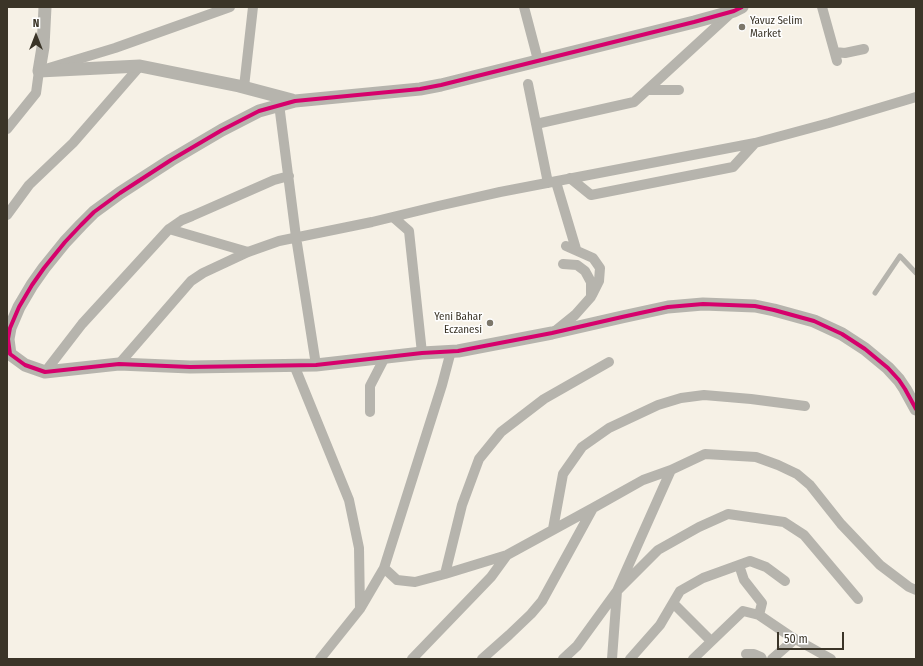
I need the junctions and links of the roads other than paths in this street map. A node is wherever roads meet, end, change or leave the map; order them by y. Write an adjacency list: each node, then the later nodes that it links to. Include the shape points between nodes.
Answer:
1 (45, 7): 10 (street, via 44,46)
2 (230, 7): 10 (street)
3 (253, 7): 12 (street)
4 (524, 7): 8 (street)
5 (822, 7): 7 (street, via 836,56)
6 (738, 9): 8 (street); 13 (street)
7 (864, 49)
8 (538, 60): 16 (street, via 420,89)
9 (140, 66): 10 (street); 12 (street); 24 (street, via 73,143 29,185)
10 (39, 72): 19 (street, via 36,93)
11 (528, 84): 18 (street)
12 (244, 87): 16 (street)
13 (647, 90): 14 (street); 18 (street, via 634,102)
14 (679, 90)
15 (916, 97): 20 (street, via 830,124)
16 (295, 101): 17 (street)
17 (279, 104): 21 (street); 41 (street, via 222,130 171,160 94,212 65,242 44,268 19,307 8,339 10,354 25,365)
18 (536, 124): 23 (street)
19 (7, 130)
20 (755, 143): 22 (street); 22 (street, via 733,167 591,195)
21 (289, 176): 26 (street, via 274,180 182,220); 27 (street)
22 (570, 178): 23 (street)
23 (552, 182): 25 (street); 32 (street, via 571,248 593,258 600,268 599,281)
24 (7, 215)
25 (393, 217): 27 (street); 35 (street, via 409,232)
26 (169, 229): 28 (street); 41 (street, via 82,324)
27 (296, 237): 28 (street); 40 (street)
28 (248, 252): 38 (street, via 191,281)
29 (563, 264): 32 (street, via 577,265 585,271 591,282)
30 (916, 273): 31 (lane, via 900,256)
31 (875, 293)
32 (591, 297): 33 (street, via 575,315)
33 (552, 333): 34 (street); 43 (street, via 668,307 703,304 755,306 814,321 842,334 888,368 906,389)
34 (451, 351): 35 (street); 50 (street)
35 (422, 353): 36 (street)
36 (385, 357): 40 (street); 44 (street, via 370,386)
37 (610, 362): 51 (street, via 544,399 501,432 479,459 462,505)
38 (119, 364): 39 (street, via 190,367); 41 (street)
39 (294, 365): 40 (street); 57 (street, via 349,500 359,548)
40 (316, 365)
41 (45, 372)
42 (805, 406): 47 (street, via 704,395 658,405 609,428 582,447 563,474)
43 (916, 409)
44 (370, 412)
45 (671, 470): 46 (street, via 643,480); 53 (street, via 706,454 756,457 797,474 810,485 841,524 880,565); 54 (street)
46 (593, 508): 47 (street); 64 (street, via 542,601)
47 (553, 529): 48 (street)
48 (507, 555): 51 (street); 63 (street, via 491,577)
49 (739, 565): 52 (street, via 750,561 766,567); 56 (street, via 692,584 680,591); 58 (street, via 744,580 762,603)
50 (384, 568): 51 (street, via 396,580 415,582); 57 (street)
51 (445, 574)
52 (785, 581)
53 (916, 590)
54 (617, 591): 55 (street, via 658,550 728,514 784,522 804,535); 65 (street, via 577,646); 66 (street)
55 (858, 599)
56 (673, 603): 60 (street); 67 (street, via 660,625)
57 (360, 609): 62 (street)
58 (759, 615): 59 (street); 60 (street, via 743,611)
59 (794, 639): 70 (street); 71 (street)
60 (711, 641): 68 (street)
61 (746, 654): 69 (street, via 754,654)
62 (320, 659)
63 (412, 659)
64 (482, 659)
65 (563, 659)
66 (612, 659)
67 (630, 659)
68 (693, 659)
69 (762, 659)
70 (772, 659)
71 (831, 659)

